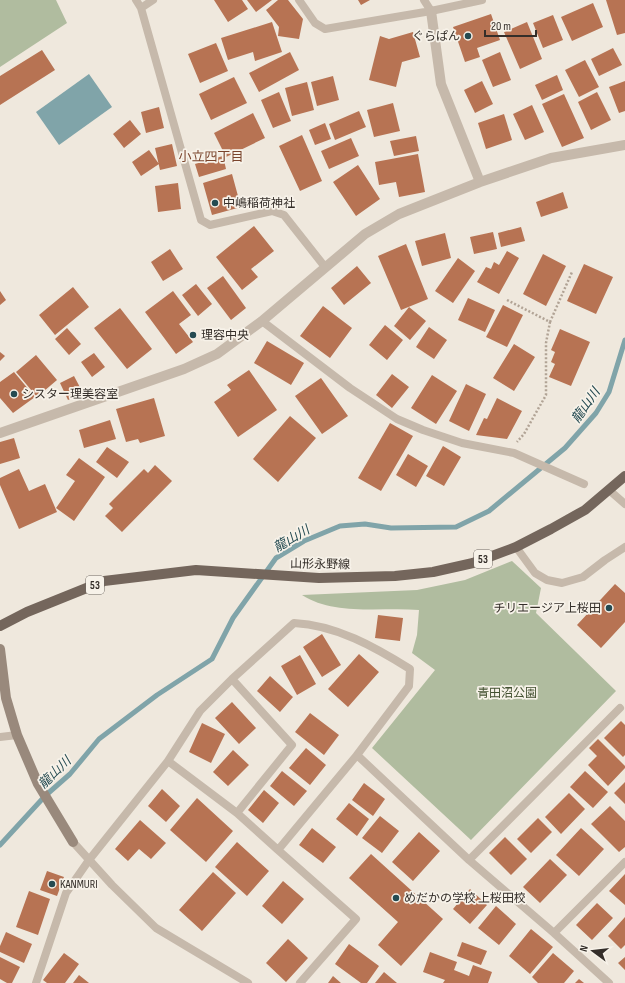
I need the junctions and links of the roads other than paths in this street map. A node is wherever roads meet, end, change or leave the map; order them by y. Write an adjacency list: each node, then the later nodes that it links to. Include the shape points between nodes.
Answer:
1 (136, 0): 6 (lane)
2 (153, 0): 6 (lane)
3 (298, 0): 7 (lane, via 315,23 325,29)
4 (424, 0): 7 (lane)
5 (482, 0): 7 (lane)
6 (141, 8): 10 (lane, via 201,220 210,225 272,211 284,215)
7 (430, 11): 9 (street, via 441,84)
8 (625, 145): 9 (street, via 550,158)
9 (480, 182): 10 (street, via 399,214 365,234)
10 (325, 266): 11 (street)
11 (262, 321): 12 (street, via 217,354 184,369); 14 (lane, via 350,388 397,419 462,443 511,452)
12 (0, 434)
13 (625, 476): 15 (main road, 山形永野線 / 53)
14 (584, 484)
15 (609, 490): 16 (lane); 17 (main road, 山形永野線 / 53, via 585,510)
16 (625, 504)
17 (516, 547): 18 (lane, via 535,573 547,580 562,583 583,576); 19 (main road, 山形永野線 / 53, via 473,563 433,572 395,576 318,578 196,570 104,581 27,612)
18 (625, 547)
19 (0, 626)
20 (0, 649): 24 (street, via 6,698)
21 (232, 679): 25 (lane, via 294,623 346,634 410,669 409,686); 26 (lane, via 200,711); 27 (lane, via 292,745)
22 (623, 708): 31 (lane)
23 (0, 737): 24 (lane)
24 (19, 737): 28 (street, via 38,784)
25 (357, 755): 29 (lane); 31 (lane)
26 (168, 762): 27 (lane); 30 (lane)
27 (237, 813): 29 (lane)
28 (73, 842): 30 (lane)
29 (278, 850): 36 (lane, via 356,919)
30 (89, 860): 34 (lane, via 66,893); 35 (lane, via 156,928)
31 (469, 860): 33 (lane)
32 (625, 862): 33 (lane)
33 (554, 933): 37 (lane)
34 (36, 983)
35 (248, 983)
36 (300, 983)
37 (609, 983)

